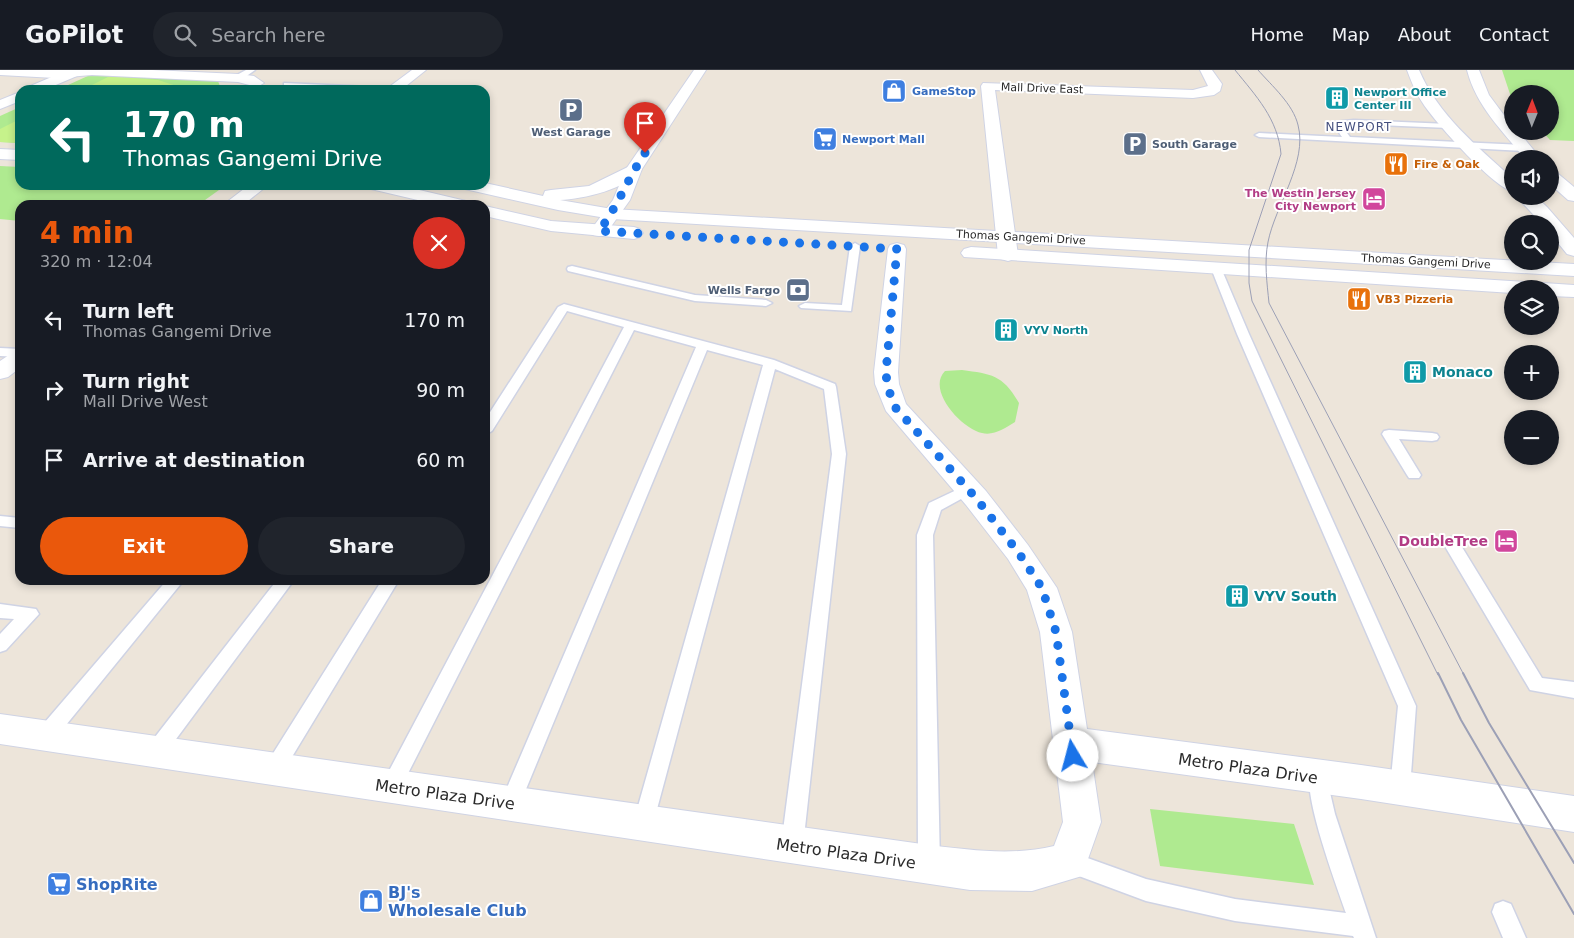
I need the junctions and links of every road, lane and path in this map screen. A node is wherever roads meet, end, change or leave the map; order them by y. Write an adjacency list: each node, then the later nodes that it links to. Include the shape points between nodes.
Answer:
1 (251, 70): 10 (lane)
2 (420, 70): 13 (street)
3 (700, 70): 24 (street)
4 (1206, 70): 40 (street, Mall Drive East, via 1216,84 1215,88 1193,94 988,86)
5 (1413, 70): 16 (street, via 1426,97)
6 (1473, 70): 21 (street, via 1475,83 1492,111)
7 (0, 71): 8 (street, via 55,74)
8 (76, 71): 9 (street); 12 (street)
9 (181, 72): 10 (street)
10 (238, 78): 11 (street)
11 (257, 83)
12 (44, 85)
13 (399, 85)
14 (15, 98): 15 (street)
15 (0, 104)
16 (1449, 126): 18 (lane, via 1337,124); 19 (street)
17 (1259, 136): 18 (lane)
18 (1348, 140): 19 (lane)
19 (1468, 145): 20 (lane); 25 (street)
20 (1506, 150)
21 (1526, 150)
22 (0, 154): 23 (street)
23 (15, 155)
24 (634, 169): 30 (street, via 609,185 579,193 556,195); 36 (street)
25 (1504, 179)
26 (1559, 183): 31 (street)
27 (490, 189): 30 (street, Thomas Gangemi Drive)
28 (253, 190): 32 (street)
29 (398, 190): 33 (street)
30 (502, 191): 36 (street, Thomas Gangemi Drive)
31 (1574, 196)
32 (239, 200)
33 (439, 200)
34 (1534, 205): 43 (street)
35 (490, 213): 37 (street, via 551,226)
36 (612, 214): 37 (street); 39 (street, Thomas Gangemi Drive)
37 (599, 231): 38 (street)
38 (651, 234)
39 (972, 234): 40 (street, Thomas Gangemi Drive); 42 (street, via 967,240 899,241)
40 (1006, 236): 45 (street, Mall Drive East); 48 (street, Thomas Gangemi Drive)
41 (836, 245): 42 (street)
42 (884, 248): 51 (lane, via 847,309); 62 (street, via 886,372 894,406)
43 (1574, 250)
44 (952, 252): 45 (street, Thomas Gangemi Drive)
45 (1008, 256): 46 (street, Thomas Gangemi Drive)
46 (1216, 268): 49 (street, Thomas Gangemi Drive); 79 (lane, via 1407,706)
47 (572, 269): 50 (lane, via 695,298)
48 (1574, 270)
49 (1574, 290)
50 (766, 304)
51 (805, 306)
52 (631, 324): 53 (lane); 59 (lane, via 564,306); 78 (lane)
53 (703, 344): 57 (lane); 80 (lane)
54 (0, 352): 55 (lane)
55 (15, 353)
56 (15, 362): 58 (street)
57 (770, 363): 82 (lane); 83 (lane, via 830,387 839,454)
58 (0, 372)
59 (490, 423)
60 (1432, 437): 61 (lane, via 1389,434)
61 (1414, 474)
62 (967, 490): 74 (street, via 1018,552 1042,588 1056,632); 85 (lane, via 934,507 925,535)
63 (0, 521): 64 (lane)
64 (15, 522)
65 (1452, 543): 71 (lane, via 1536,686)
66 (172, 585): 73 (lane)
67 (282, 585): 75 (lane)
68 (388, 585): 76 (lane)
69 (0, 610): 70 (lane, via 30,614)
70 (0, 645)
71 (1574, 690)
72 (0, 729): 73 (street, Metro Plaza Drive)
73 (46, 735): 75 (street, Metro Plaza Drive)
74 (1071, 743): 77 (street, Metro Plaza Drive); 84 (street, via 1082,822)
75 (155, 752): 76 (street, Metro Plaza Drive)
76 (274, 769): 78 (street, Metro Plaza Drive)
77 (1318, 777): 79 (street, Metro Plaza Drive); 87 (lane, via 1325,814)
78 (391, 786): 80 (street, Metro Plaza Drive)
79 (1400, 788): 81 (street, Metro Plaza Drive, via 1513,808)
80 (510, 804): 82 (street, Metro Plaza Drive)
81 (1574, 814)
82 (643, 824): 83 (street, Metro Plaza Drive)
83 (792, 846): 85 (street, Metro Plaza Drive)
84 (1068, 862): 85 (street, Metro Plaza Drive, via 1032,871 970,870); 87 (lane, via 1146,890 1235,910)
85 (929, 865)
86 (1503, 912): 88 (lane)
87 (1363, 932)
88 (1515, 938)

